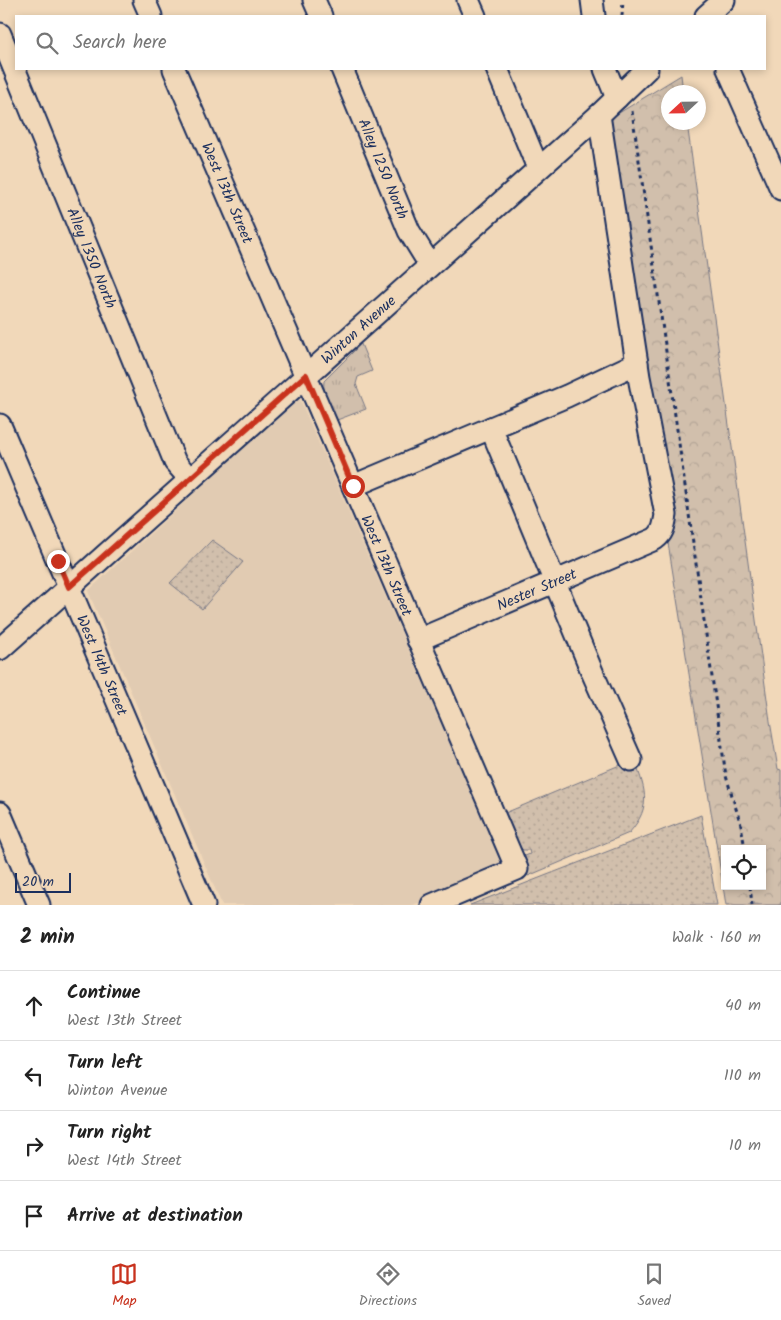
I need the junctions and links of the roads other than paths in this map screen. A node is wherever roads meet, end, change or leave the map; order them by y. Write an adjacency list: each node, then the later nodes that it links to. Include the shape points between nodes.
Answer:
1 (144, 0): 6 (street)
2 (314, 0): 7 (street)
3 (468, 0): 8 (street)
4 (592, 0): 9 (street)
5 (724, 0): 10 (street)
6 (151, 15)
7 (321, 15)
8 (475, 15)
9 (594, 15)
10 (707, 15)
11 (0, 34): 27 (street, Alley 1350 North, via 175,462)
12 (174, 70): 24 (street, West 13th Street)
13 (342, 70): 22 (street, Alley 1250 North, via 409,232)
14 (497, 70): 20 (street)
15 (606, 70): 18 (street)
16 (646, 70): 18 (street, Winton Avenue)
17 (728, 70): 21 (street)
18 (623, 92): 19 (street, Winton Avenue)
19 (599, 114): 20 (street, Winton Avenue); 23 (street)
20 (538, 168): 22 (street, Winton Avenue)
21 (780, 182)
22 (430, 265): 24 (street, Winton Avenue)
23 (637, 364): 26 (street); 29 (street, Nester Street, via 666,515 664,528 655,539)
24 (306, 375): 27 (street, Winton Avenue); 28 (street, West 13th Street)
25 (0, 425): 30 (street, West 14th Street)
26 (491, 428): 28 (street); 29 (street)
27 (190, 479): 30 (street, Winton Avenue)
28 (353, 486): 31 (street, West 13th Street)
29 (555, 582): 31 (street, Nester Street); 33 (street)
30 (69, 587): 32 (street, Winton Avenue); 36 (street, West 14th Street)
31 (418, 640): 37 (street, West 13th Street, via 517,870)
32 (0, 649)
33 (631, 760)
34 (0, 813): 35 (street)
35 (39, 905)
36 (204, 905)
37 (432, 905)

